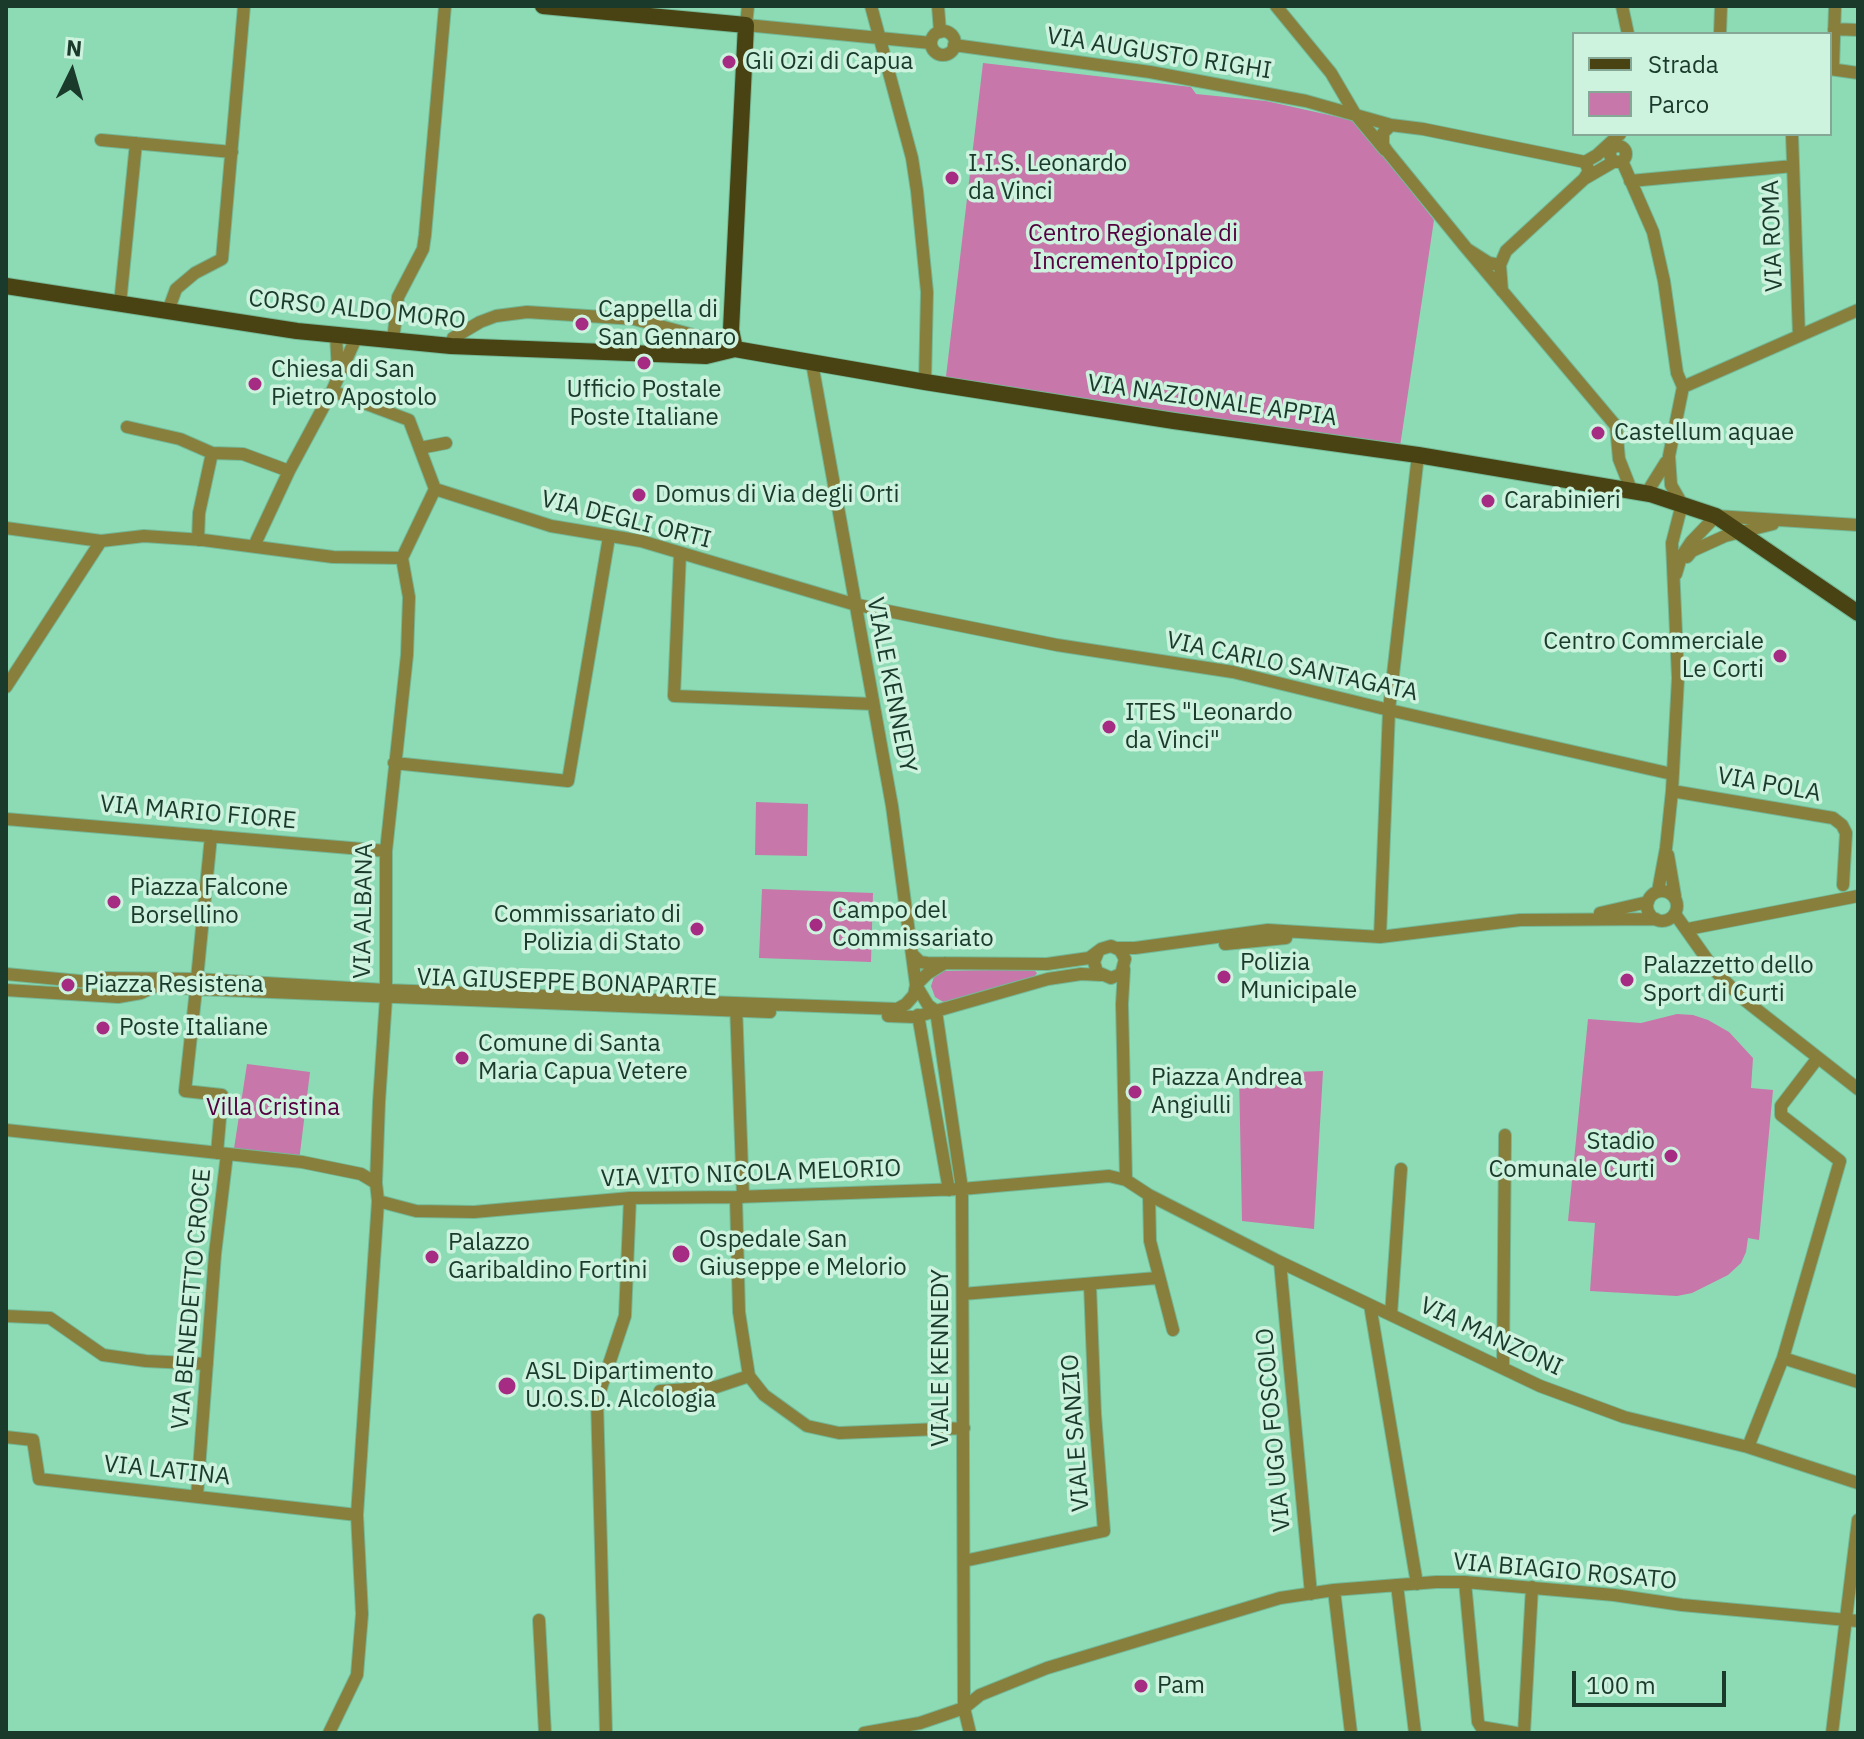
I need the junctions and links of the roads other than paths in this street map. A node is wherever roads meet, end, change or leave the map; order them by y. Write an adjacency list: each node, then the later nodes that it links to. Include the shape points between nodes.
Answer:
1 (244, 6): 29 (street)
2 (445, 6): 45 (street, via 423,249 398,297)
3 (543, 6): 11 (main road)
4 (748, 6): 11 (street)
5 (871, 6): 17 (street)
6 (938, 6): 14 (street)
7 (1276, 6): 22 (street, via 1331,73)
8 (1622, 6): 15 (street)
9 (1721, 6): 16 (street)
10 (1835, 6): 12 (street)
11 (746, 25): 17 (street); 47 (main road, via 731,330)
12 (1834, 29): 13 (street); 20 (street)
13 (1858, 30)
14 (940, 32): 18 (street); 19 (street, via 951,35)
15 (1628, 32)
16 (1720, 32)
17 (881, 38): 18 (street); 50 (street, via 912,158 927,292)
18 (931, 43): 19 (street, via 943,55)
19 (954, 45): 22 (street, VIA AUGUSTO RIGHI, via 1150,72)
20 (1832, 69): 21 (street)
21 (1858, 73)
22 (1355, 114): 23 (street, VIA AUGUSTO RIGHI); 28 (street)
23 (1391, 125): 28 (street, via 1383,133); 31 (street, VIA AUGUSTO RIGHI)
24 (1792, 136): 32 (street, VIA ROMA)
25 (1621, 138): 30 (street, via 1610,155); 31 (street)
26 (101, 140): 27 (street)
27 (136, 143): 29 (street); 39 (street)
28 (1387, 151): 35 (street)
29 (232, 152): 41 (street, via 222,259 176,289)
30 (1618, 161): 33 (street); 34 (street)
31 (1585, 162): 33 (street, via 1589,171)
32 (1793, 166): 34 (street); 43 (street, VIA ROMA)
33 (1584, 179): 36 (street, via 1506,251)
34 (1630, 181): 51 (street, via 1653,232)
35 (1467, 249): 36 (street); 38 (street)
36 (1500, 265): 38 (street)
37 (6, 286): 39 (main road, CORSO ALDO MORO)
38 (1502, 291): 59 (street, via 1616,426)
39 (120, 304): 41 (main road, CORSO ALDO MORO)
40 (1858, 310): 43 (street)
41 (168, 311): 42 (main road, CORSO ALDO MORO)
42 (336, 335): 44 (main road, CORSO ALDO MORO); 49 (street)
43 (1799, 336): 51 (street)
44 (356, 338): 45 (main road, CORSO ALDO MORO); 49 (street)
45 (393, 341): 46 (main road, CORSO ALDO MORO)
46 (451, 346): 47 (main road, CORSO ALDO MORO, via 706,356); 47 (street, via 453,338 480,322 527,312 634,319)
47 (735, 349): 48 (main road, VIA NAZIONALE APPIA)
48 (812, 363): 50 (main road, VIA NAZIONALE APPIA); 77 (street, VIALE KENNEDY)
49 (338, 375): 52 (street)
50 (925, 382): 57 (main road, VIA NAZIONALE APPIA)
51 (1683, 387): 58 (street)
52 (332, 391): 55 (street, via 409,420); 60 (street)
53 (127, 427): 56 (street, via 180,439)
54 (446, 443): 55 (street)
55 (420, 448): 62 (street)
56 (212, 453): 60 (street, via 243,454); 71 (street)
57 (1418, 455): 61 (main road, VIA NAZIONALE APPIA); 81 (street)
58 (1669, 456): 63 (street, via 1658,479); 64 (street, via 1671,485)
59 (1619, 459): 61 (street); 63 (street)
60 (289, 471): 73 (street)
61 (1604, 488): 63 (main road, VIA NAZIONALE APPIA)
62 (435, 489): 70 (street, VIA DEGLI ORTI, via 551,526); 75 (street)
63 (1639, 493): 64 (main road, VIA NAZIONALE APPIA)
64 (1682, 504): 65 (main road, VIA NAZIONALE APPIA); 76 (street, via 1672,543)
65 (1716, 516): 66 (street); 69 (main road, VIA NAZIONALE APPIA); 76 (street, via 1681,557)
66 (1800, 521): 67 (street); 69 (street)
67 (1858, 525)
68 (6, 528): 72 (street)
69 (1741, 533): 76 (street, via 1692,551); 78 (main road, VIA NAZIONALE APPIA)
70 (609, 537): 74 (street, VIA DEGLI ORTI); 82 (street, via 568,781)
71 (198, 540): 72 (street, via 144,536); 73 (street)
72 (101, 541): 79 (street)
73 (254, 546): 75 (street, via 333,557)
74 (680, 553): 77 (street, VIA DEGLI ORTI); 80 (street, via 674,696)
75 (402, 558): 82 (street, VIA ALBANA, via 409,611)
76 (1674, 581): 83 (street, via 1678,678)
77 (853, 604): 80 (street, VIALE KENNEDY); 81 (street, VIA CARLO SANTAGATA, via 1057,645 1233,672)
78 (1858, 613)
79 (6, 687)
80 (873, 704): 102 (street, VIALE KENNEDY)
81 (1389, 710): 83 (street, VIA CARLO SANTAGATA); 98 (street)
82 (394, 763): 88 (street, VIA ALBANA)
83 (1672, 774): 84 (street)
84 (1672, 791): 87 (street); 89 (street, VIA POLA, via 1833,818 1846,833)
85 (6, 819): 86 (street, VIA MARIO FIORE)
86 (211, 836): 88 (street, VIA MARIO FIORE); 111 (street)
87 (1666, 848): 90 (street); 91 (street)
88 (386, 851): 113 (street, VIA ALBANA)
89 (1843, 885)
90 (1658, 891): 91 (street); 93 (street)
91 (1675, 896): 95 (street, via 1678,905)
92 (1858, 896): 96 (street)
93 (1648, 902): 94 (street); 95 (street, via 1649,912)
94 (1571, 918): 95 (street); 98 (street)
95 (1665, 918): 96 (street); 100 (street)
96 (1688, 929): 100 (street)
97 (1348, 935): 98 (street); 99 (street, via 1268,930); 105 (street, via 1136,955)
98 (1380, 937)
99 (1116, 948): 101 (street); 105 (street, via 1124,955)
100 (1700, 948): 119 (street, via 1742,998)
101 (1098, 952): 104 (street); 107 (street, via 1094,962)
102 (913, 955): 103 (street, via 920,962); 110 (street, VIALE KENNEDY)
103 (946, 963): 104 (street); 110 (street)
104 (1047, 964): 108 (street)
105 (1125, 967): 107 (street, via 1116,976); 115 (street)
106 (6, 974): 109 (street, VIA GIUSEPPE BONAPARTE)
107 (1103, 976): 108 (street, VIA GIUSEPPE BONAPARTE); 115 (street)
108 (1048, 979): 117 (street, VIA GIUSEPPE BONAPARTE)
109 (130, 980): 111 (street, VIA GIUSEPPE BONAPARTE); 114 (street)
110 (916, 985): 116 (street, via 910,1001 897,1009); 117 (street)
111 (196, 987): 113 (street, VIA GIUSEPPE BONAPARTE); 114 (street, VIA GIUSEPPE BONAPARTE, via 156,986); 124 (street, VIA BENEDETTO CROCE, via 185,1091 222,1095)
112 (6, 990): 114 (street, VIA GIUSEPPE BONAPARTE)
113 (385, 994): 116 (street, VIA GIUSEPPE BONAPARTE); 128 (street, VIA ALBANA)
114 (132, 995)
115 (1122, 1004): 123 (street)
116 (736, 1006): 118 (street, VIA GIUSEPPE BONAPARTE); 131 (street)
117 (936, 1011): 118 (street, VIA GIUSEPPE BONAPARTE); 129 (street, VIALE KENNEDY)
118 (918, 1015): 129 (street)
119 (1817, 1059): 120 (street); 142 (street, via 1781,1106 1781,1115 1840,1161)
120 (1858, 1089)
121 (6, 1130): 124 (street)
122 (1505, 1135): 144 (street)
123 (1124, 1146): 126 (street); 127 (street)
124 (222, 1153): 128 (street, via 302,1162 361,1174); 143 (street, VIA BENEDETTO CROCE)
125 (1401, 1169): 139 (street)
126 (1109, 1176): 127 (street, VIA VITO NICOLA MELORIO); 129 (street, VIA VITO NICOLA MELORIO)
127 (1126, 1180): 130 (street, VIA MANZONI)
128 (376, 1183): 133 (street, VIA ALBANA)
129 (955, 1189): 131 (street, VIA VITO NICOLA MELORIO); 137 (street, VIALE KENNEDY)
130 (1149, 1195): 134 (street, VIA MANZONI); 135 (street)
131 (740, 1197): 132 (street, VIA VITO NICOLA MELORIO); 145 (street, via 739,1312)
132 (630, 1198): 133 (street, VIA VITO NICOLA MELORIO, via 474,1212 416,1211); 168 (street, via 625,1316 597,1400)
133 (378, 1201): 153 (street, VIA ALBANA)
134 (1280, 1262): 138 (street, VIA MANZONI); 161 (street, VIA UGO FOSCOLO)
135 (1157, 1278): 136 (street); 141 (street)
136 (1090, 1285): 137 (street); 155 (street, VIALE SANZIO, via 1104,1531)
137 (963, 1294): 148 (street, VIALE KENNEDY)
138 (1370, 1305): 139 (street, VIA MANZONI); 157 (street)
139 (1391, 1315): 144 (street, VIA MANZONI)
140 (6, 1316): 143 (street, via 50,1318 103,1355)
141 (1173, 1330)
142 (1783, 1358): 146 (street); 150 (street)
143 (207, 1364): 152 (street, VIA BENEDETTO CROCE)
144 (1503, 1368): 150 (street, VIA MANZONI, via 1624,1417)
145 (749, 1376): 147 (street, via 716,1387); 148 (street, via 764,1395 807,1426 839,1433)
146 (1858, 1382)
147 (660, 1391)
148 (964, 1428): 155 (street, VIALE KENNEDY)
149 (6, 1437): 152 (street, VIA LATINA, via 33,1440 39,1479)
150 (1748, 1447): 151 (street, VIA MANZONI)
151 (1858, 1483)
152 (197, 1496): 153 (street, VIA LATINA)
153 (357, 1515): 166 (street, VIA ALBANA, via 362,1614 357,1675)
154 (1858, 1520): 163 (street)
155 (964, 1561): 164 (street, VIALE KENNEDY)
156 (1465, 1582): 157 (street, VIA BIAGIO ROSATO); 159 (street, VIA BIAGIO ROSATO); 165 (street, via 1478,1722)
157 (1417, 1584): 158 (street, VIA BIAGIO ROSATO)
158 (1397, 1585): 160 (street, VIA BIAGIO ROSATO); 172 (street)
159 (1532, 1587): 163 (street, VIA BIAGIO ROSATO); 174 (street)
160 (1334, 1590): 161 (street, VIA BIAGIO ROSATO); 171 (street)
161 (1311, 1594): 164 (street, VIA BIAGIO ROSATO, via 1280,1598 1047,1668 980,1695)
162 (539, 1620): 167 (street)
163 (1852, 1621): 175 (street)
164 (964, 1708): 169 (street, VIA BIAGIO ROSATO); 170 (street, VIALE KENNEDY)
165 (1490, 1731): 173 (street)
166 (329, 1733)
167 (545, 1733)
168 (606, 1733)
169 (864, 1733)
170 (970, 1733)
171 (1351, 1733)
172 (1415, 1733)
173 (1516, 1733)
174 (1524, 1733)
175 (1832, 1733)

